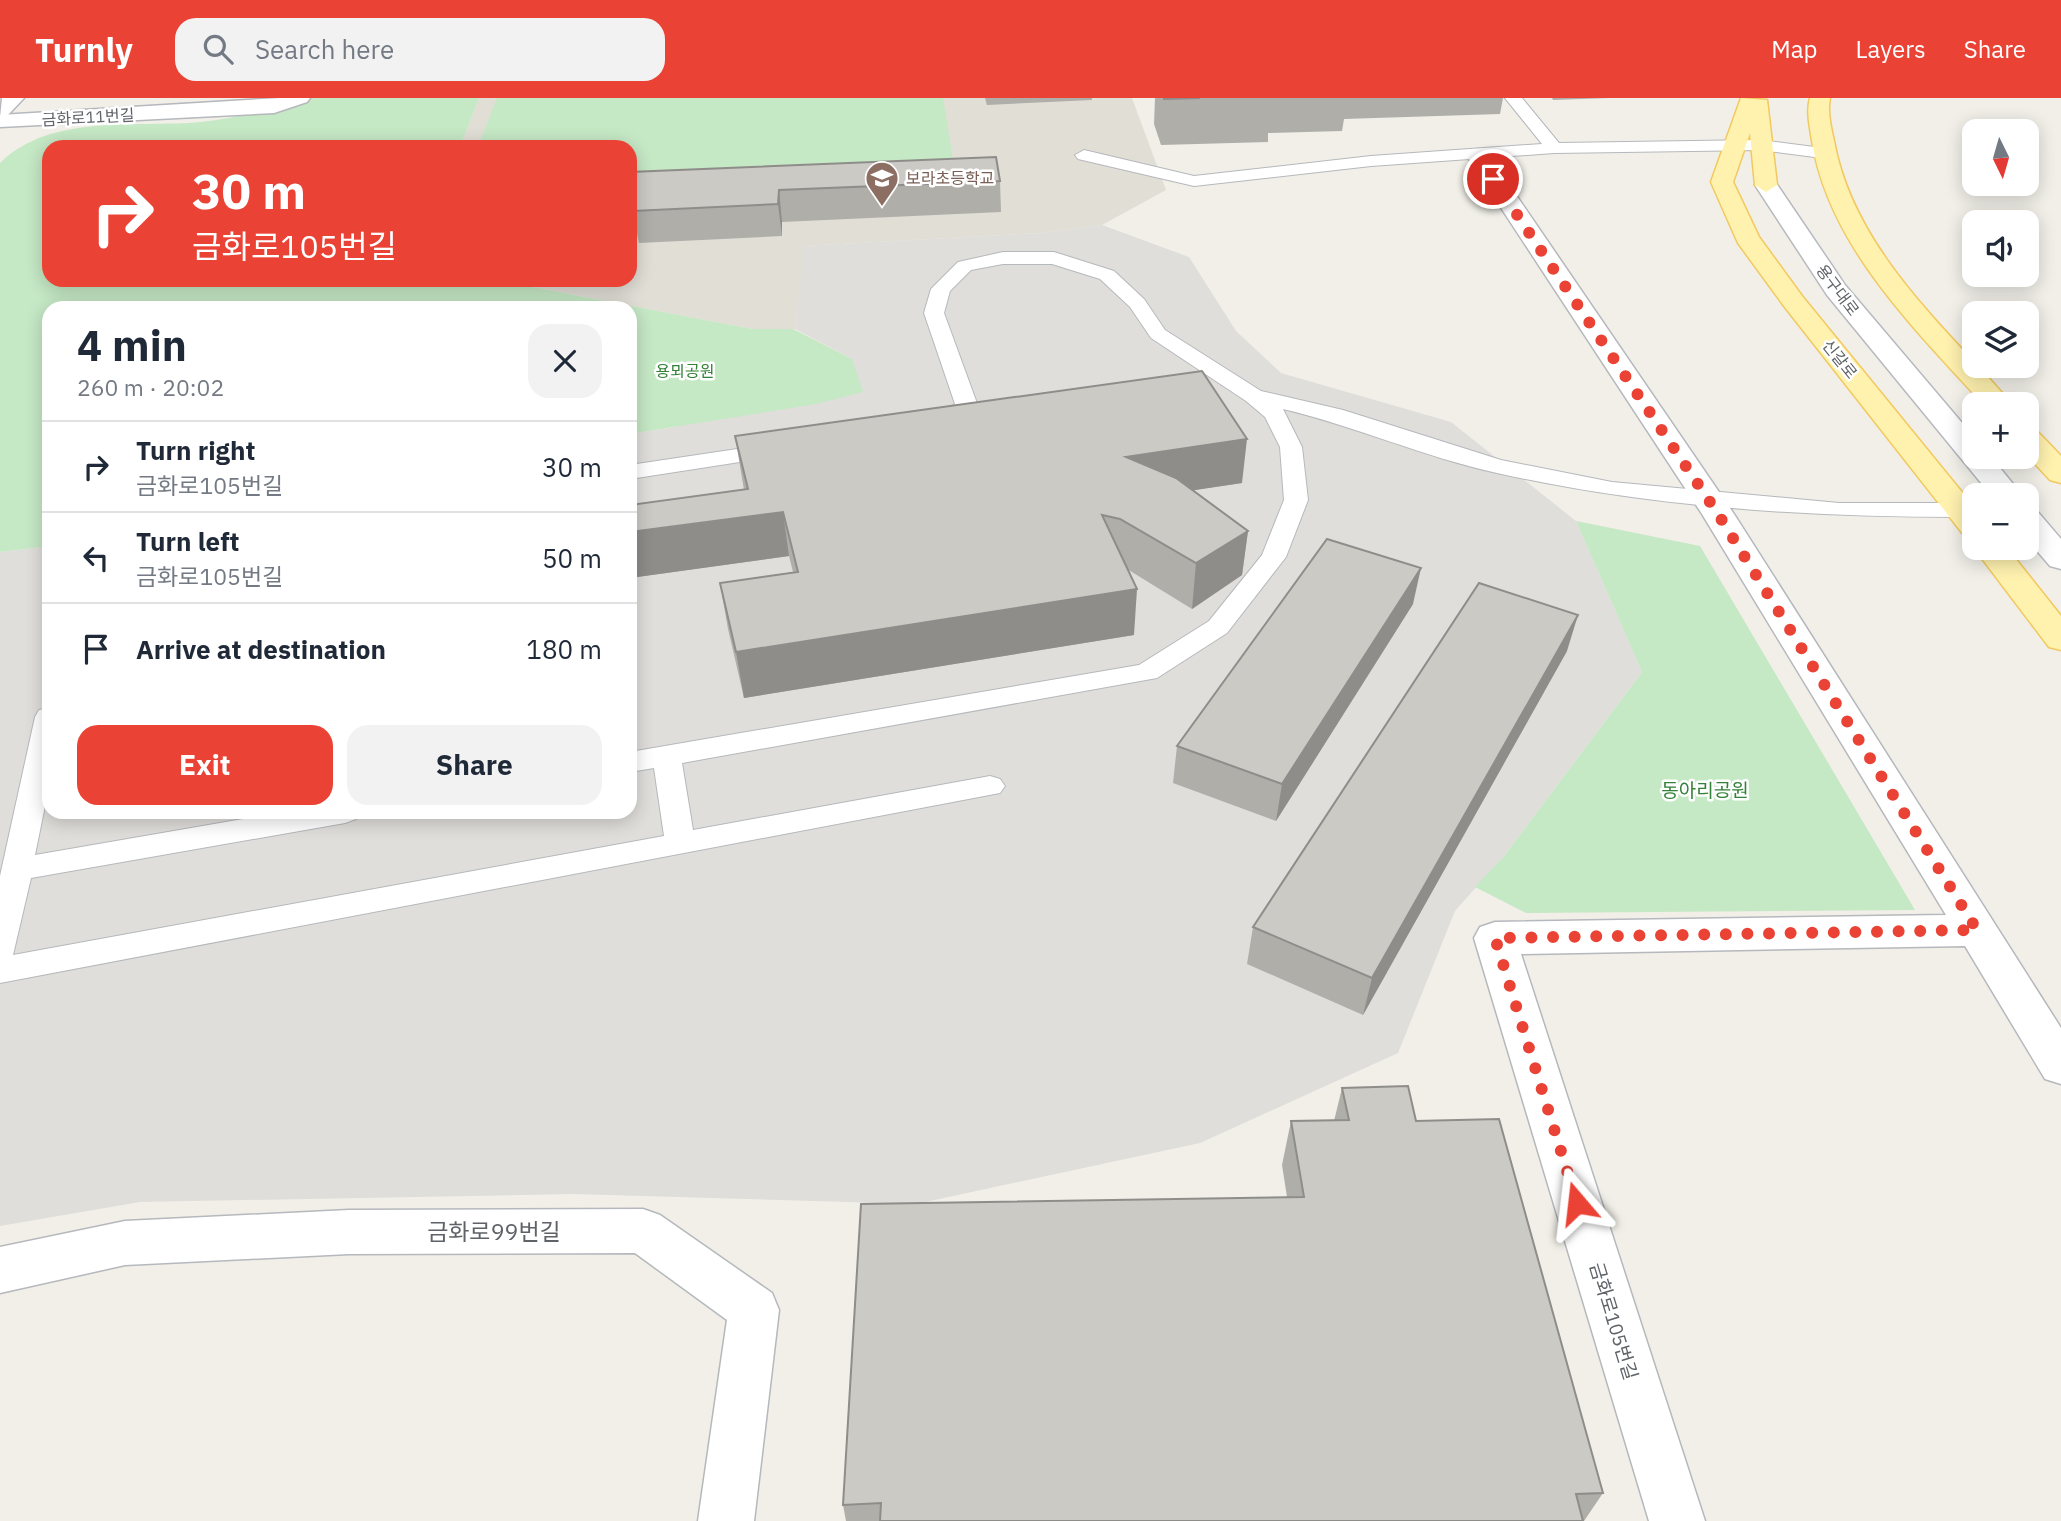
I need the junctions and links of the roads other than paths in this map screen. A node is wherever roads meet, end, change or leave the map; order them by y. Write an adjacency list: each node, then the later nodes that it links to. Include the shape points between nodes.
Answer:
1 (14, 98): 7 (street)
2 (300, 98): 8 (street, 금화로11번길, via 274,107)
3 (1513, 98): 11 (lane)
4 (1751, 98): 10 (main road)
5 (1756, 98): 9 (main road, 용구대로)
6 (1819, 98): 12 (main road)
7 (0, 112)
8 (0, 121)
9 (1760, 145): 10 (lane); 12 (lane); 15 (main road, 용구대로)
10 (1734, 146): 11 (lane); 27 (main road, 신갈로, via 1722,182 1747,239)
11 (1553, 148): 14 (lane)
12 (1822, 153): 16 (main road, via 1837,193 1876,261)
13 (1084, 155): 14 (lane, via 1194,181 1371,161)
14 (1478, 156): 26 (street)
15 (1766, 185): 19 (street, 용구대로, via 1836,290)
16 (1988, 392)
17 (1255, 396): 18 (lane, via 1158,334 1137,303 1107,275 1055,258 1003,258 965,266 941,289 934,313 967,406 939,425); 26 (lane, via 1335,415 1496,466 1612,489); 34 (lane, via 1275,414 1291,447 1296,500 1274,557 1218,627 1147,672)
18 (912, 429)
19 (1962, 442)
20 (805, 446): 23 (lane)
21 (2039, 450): 24 (main road)
22 (1985, 469): 25 (street, 용구대로)
23 (637, 471)
24 (2061, 474)
25 (1997, 483)
26 (1704, 497): 28 (lane); 40 (street)
27 (1962, 513)
28 (1962, 519)
29 (2039, 534): 30 (street)
30 (2061, 559)
31 (1999, 560): 32 (main road)
32 (2061, 639)
33 (42, 750): 39 (lane)
34 (667, 756): 35 (lane); 38 (lane)
35 (637, 761)
36 (990, 786): 38 (lane)
37 (305, 819): 39 (lane)
38 (680, 843): 42 (lane)
39 (17, 869): 41 (lane)
40 (1977, 930): 43 (street); 46 (street, 금화로105번길, via 1495,938)
41 (0, 949)
42 (0, 970)
43 (2061, 1066)
44 (0, 1270): 45 (street, 금화로99번길, via 125,1244 349,1232 643,1231 754,1310)
45 (726, 1521)
46 (1677, 1521)

